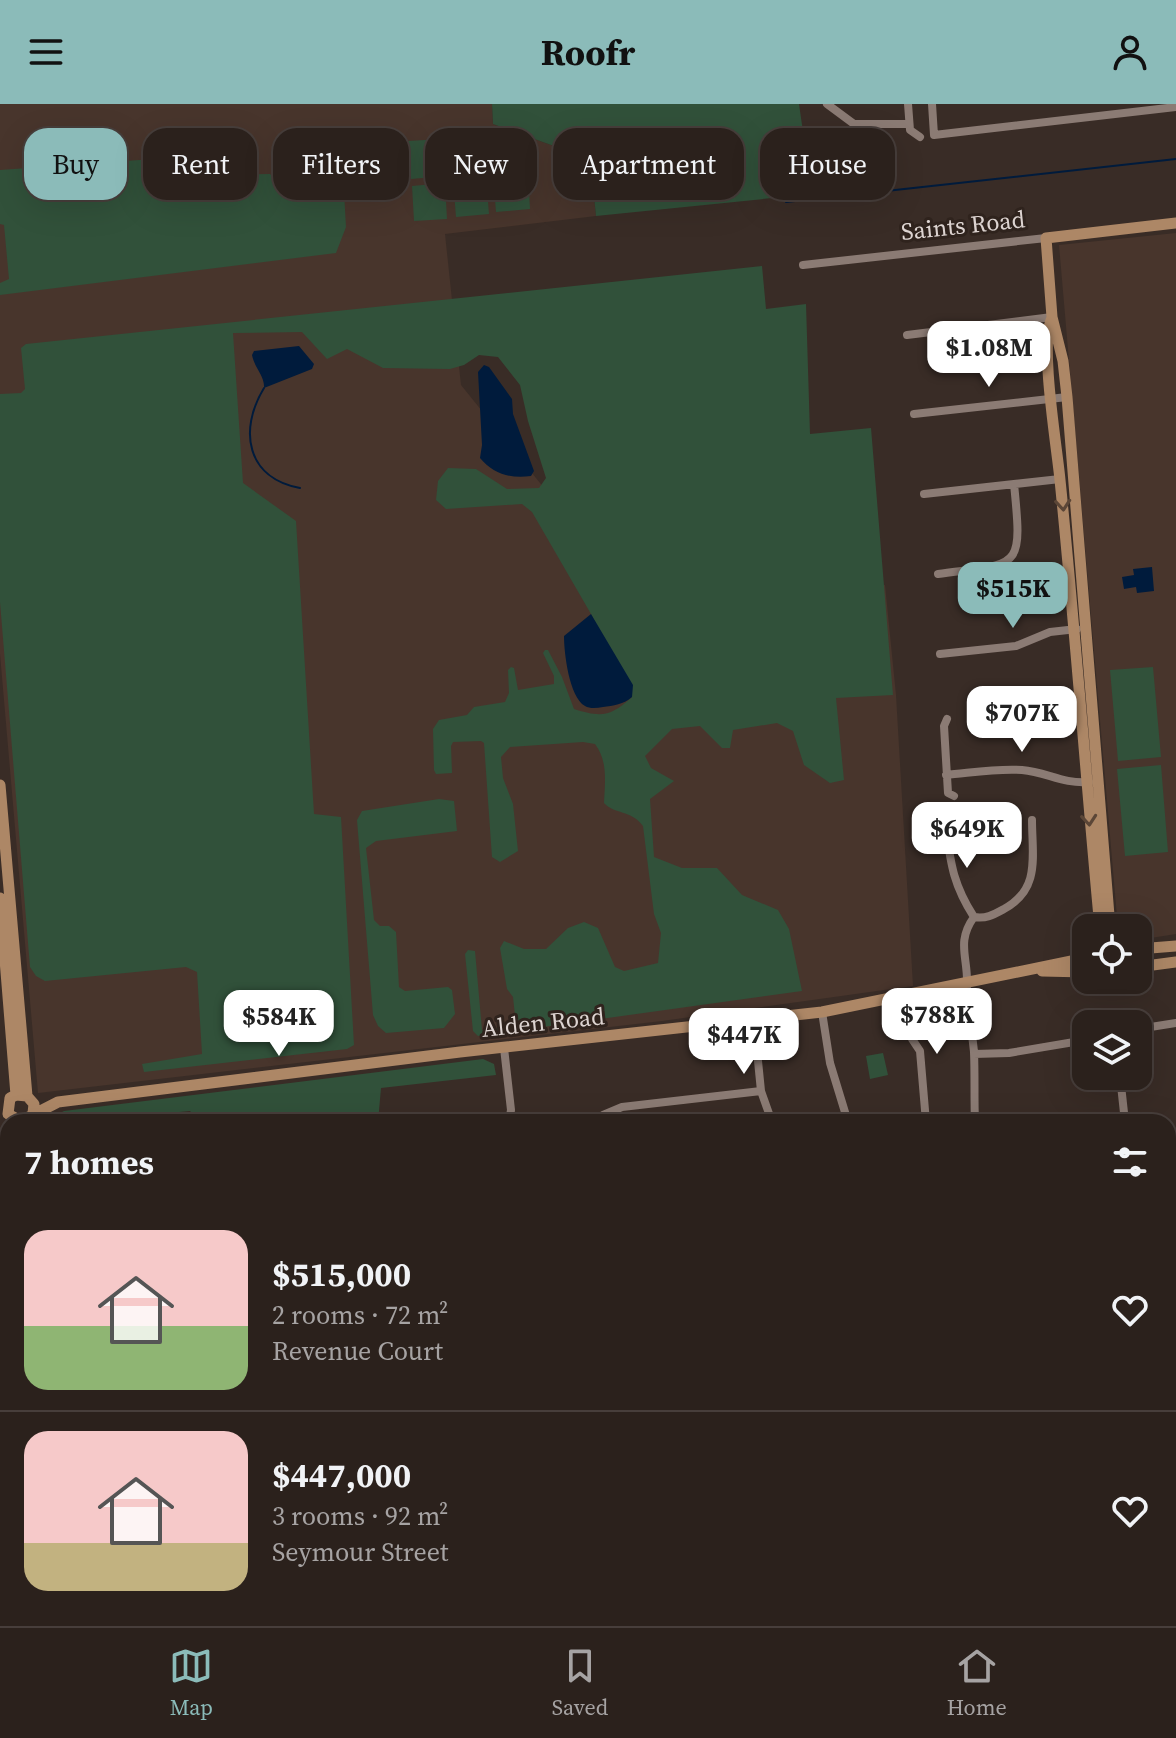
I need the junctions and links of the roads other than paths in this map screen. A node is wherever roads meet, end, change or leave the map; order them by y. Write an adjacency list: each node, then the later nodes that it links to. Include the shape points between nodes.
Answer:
1 (827, 104): 5 (street, via 854,124)
2 (908, 104): 5 (street)
3 (932, 104): 4 (street, via 934,135)
4 (1176, 107)
5 (909, 124): 6 (street)
6 (920, 137)
7 (1176, 223): 8 (street, Saints Road)
8 (1046, 238): 9 (street, Saints Road); 10 (street)
9 (803, 265)
10 (1052, 317): 11 (street); 12 (street); 13 (street, via 1047,327)
11 (907, 335)
12 (1067, 397): 13 (street); 16 (street)
13 (1052, 398): 14 (street); 15 (street)
14 (914, 414)
15 (1057, 446): 16 (street); 17 (street)
16 (1072, 454): 21 (street)
17 (1060, 479): 18 (street); 21 (street, one-way to 21)
18 (1014, 484): 19 (street); 20 (street, via 1019,530 1015,553 1001,565)
19 (924, 494)
20 (938, 574)
21 (1079, 628): 22 (street, via 1050,632 1016,646); 25 (street)
22 (940, 654)
23 (947, 719): 24 (street)
24 (946, 775): 25 (street, via 1018,770 1064,782); 27 (street, via 948,793)
25 (1092, 782): 31 (street, one-way to 31); 32 (street)
26 (0, 785): 34 (street)
27 (954, 796)
28 (1032, 820): 33 (street, via 1032,876 1025,893 987,918)
29 (946, 830): 33 (street, via 954,881)
30 (0, 898): 34 (street)
31 (1099, 914)
32 (1108, 914)
33 (974, 917): 42 (street, via 966,927 962,950)
34 (5, 946): 53 (street)
35 (1176, 946): 36 (street)
36 (1152, 948)
37 (1072, 961): 40 (street, Alden Road)
38 (1176, 962): 39 (street)
39 (1152, 965)
40 (1030, 970): 41 (street, Alden Road); 42 (street, Alden Road)
41 (1072, 972)
42 (967, 984): 43 (street, Alden Road); 50 (street)
43 (909, 996): 44 (street, Alden Road); 60 (street)
44 (822, 1012): 45 (street, Alden Road); 59 (street)
45 (754, 1021): 49 (street, Alden Road); 52 (street)
46 (1176, 1023): 47 (street)
47 (1152, 1027)
48 (1072, 1042): 50 (street)
49 (504, 1048): 54 (street, Alden Road); 56 (street)
50 (974, 1054): 61 (street)
51 (1122, 1090): 62 (street)
52 (761, 1091): 57 (street, via 622,1107); 58 (street)
53 (16, 1099): 54 (street, Alden Road); 55 (street, via 34,1104)
54 (58, 1102): 55 (street, Alden Road)
55 (33, 1113)
56 (510, 1114)
57 (605, 1114)
58 (769, 1114)
59 (846, 1114)
60 (925, 1114)
61 (975, 1114)
62 (1124, 1114)

